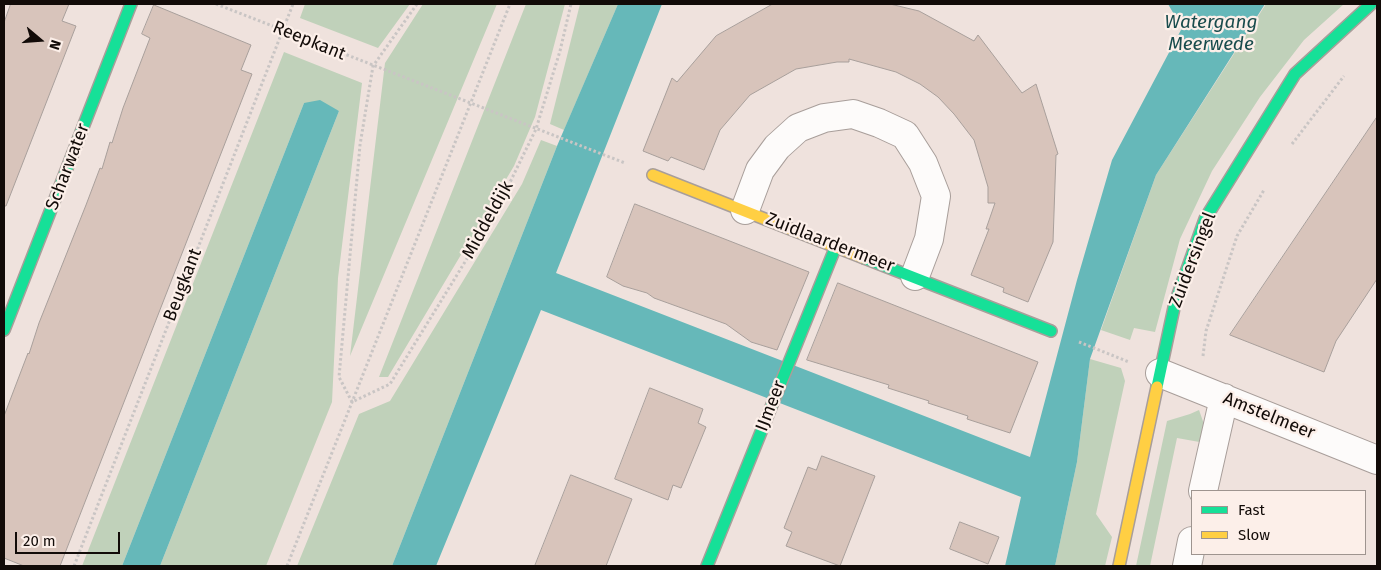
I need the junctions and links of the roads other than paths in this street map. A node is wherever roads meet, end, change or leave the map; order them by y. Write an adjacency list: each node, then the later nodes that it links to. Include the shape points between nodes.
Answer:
1 (131, 4): 7 (street, Scharwater)
2 (1371, 4): 9 (street, Zuidersingel, via 1295,74 1205,219 1175,303)
3 (653, 174): 4 (street, Zuidlaardermeer)
4 (745, 210): 5 (street, Zuidlaardermeer); 6 (street, Zuidlaardermeer, via 760,170 777,147 798,128 824,118 852,114 879,123 904,135 923,163 936,196 929,239)
5 (836, 246): 6 (street, Zuidlaardermeer); 14 (street, IJmeer)
6 (915, 276): 8 (street, Zuidlaardermeer)
7 (4, 330)
8 (1051, 331)
9 (1160, 373): 10 (street, Amstelmeer); 15 (street, Zuidersingel)
10 (1212, 393): 11 (street, Amstelmeer); 12 (street)
11 (1377, 460)
12 (1203, 490)
13 (1191, 545): 16 (street)
14 (708, 566)
15 (1119, 566)
16 (1186, 566)

